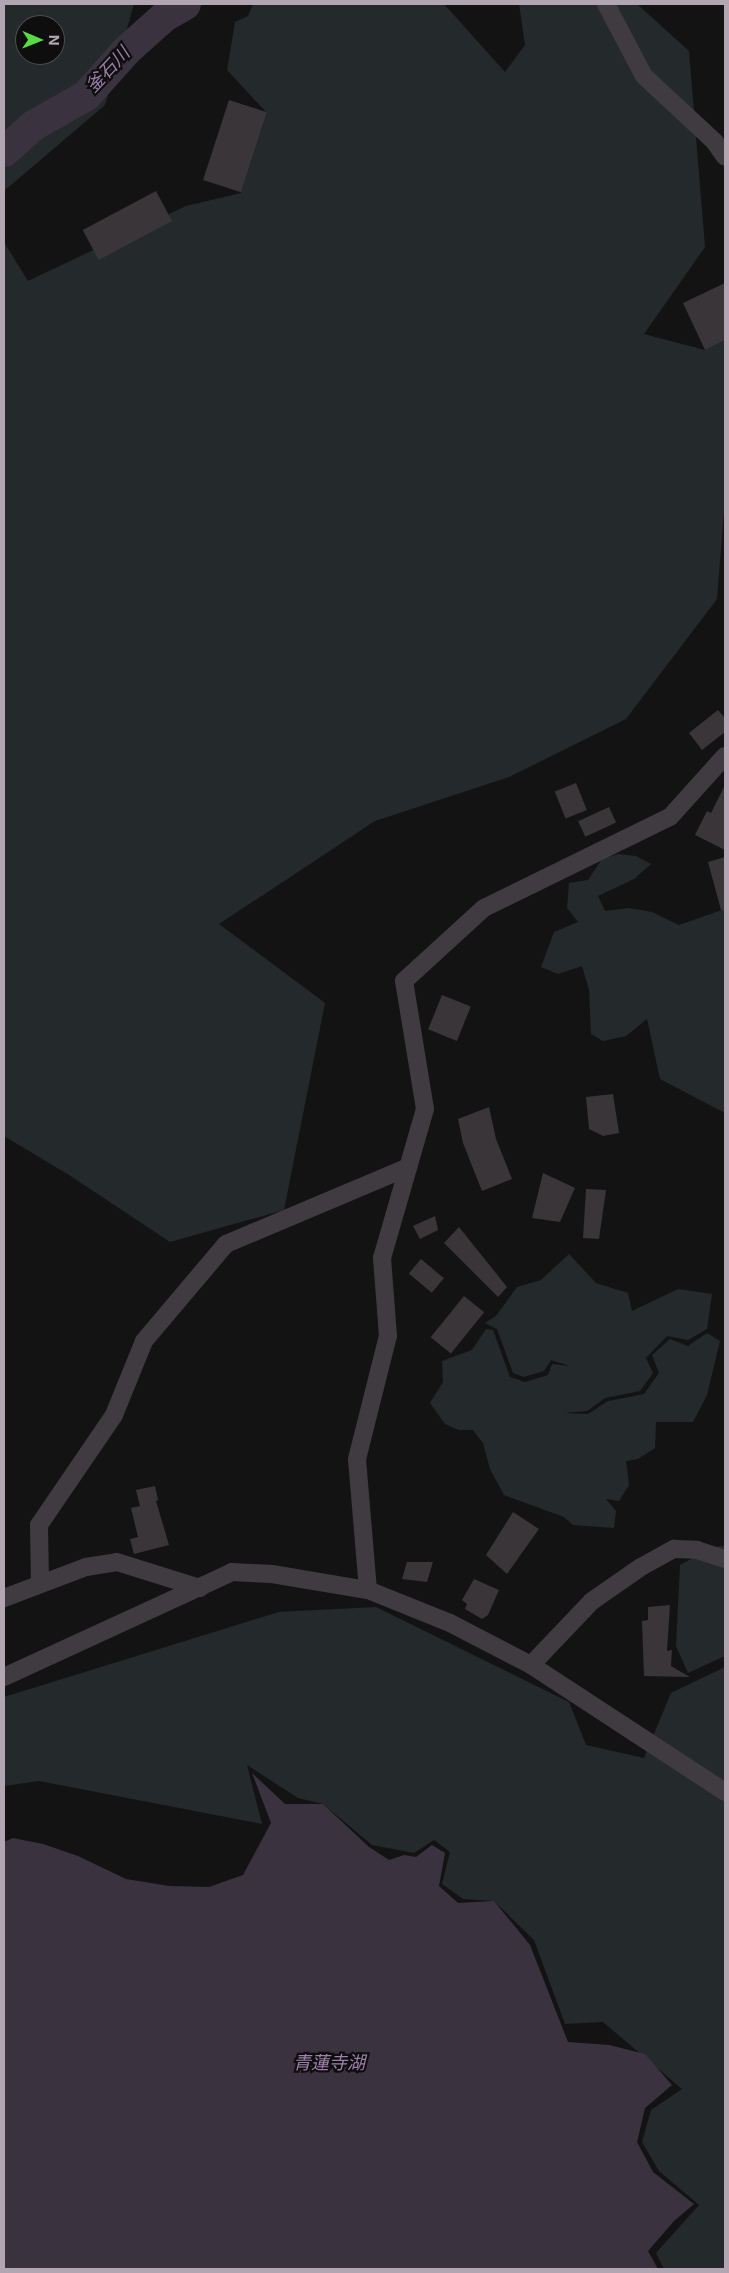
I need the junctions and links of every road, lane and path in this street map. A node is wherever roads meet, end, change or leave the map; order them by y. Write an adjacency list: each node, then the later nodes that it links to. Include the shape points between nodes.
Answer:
1 (606, 4): 2 (street, via 644,76 714,141)
2 (725, 157)
3 (725, 756): 4 (street, via 670,817 484,908 404,981 425,1109)
4 (408, 1167): 6 (street, via 226,1244 144,1341 114,1415 38,1525); 8 (street, via 382,1258 388,1336 357,1459)
5 (725, 1559): 10 (street, via 697,1550 674,1549 641,1567 592,1601)
6 (40, 1583): 7 (street, via 86,1567 116,1562); 9 (street)
7 (200, 1588): 8 (street, via 232,1572 272,1574); 11 (street)
8 (368, 1590): 10 (street, via 450,1623)
9 (4, 1598)
10 (531, 1665): 12 (street)
11 (4, 1677)
12 (725, 1792)

